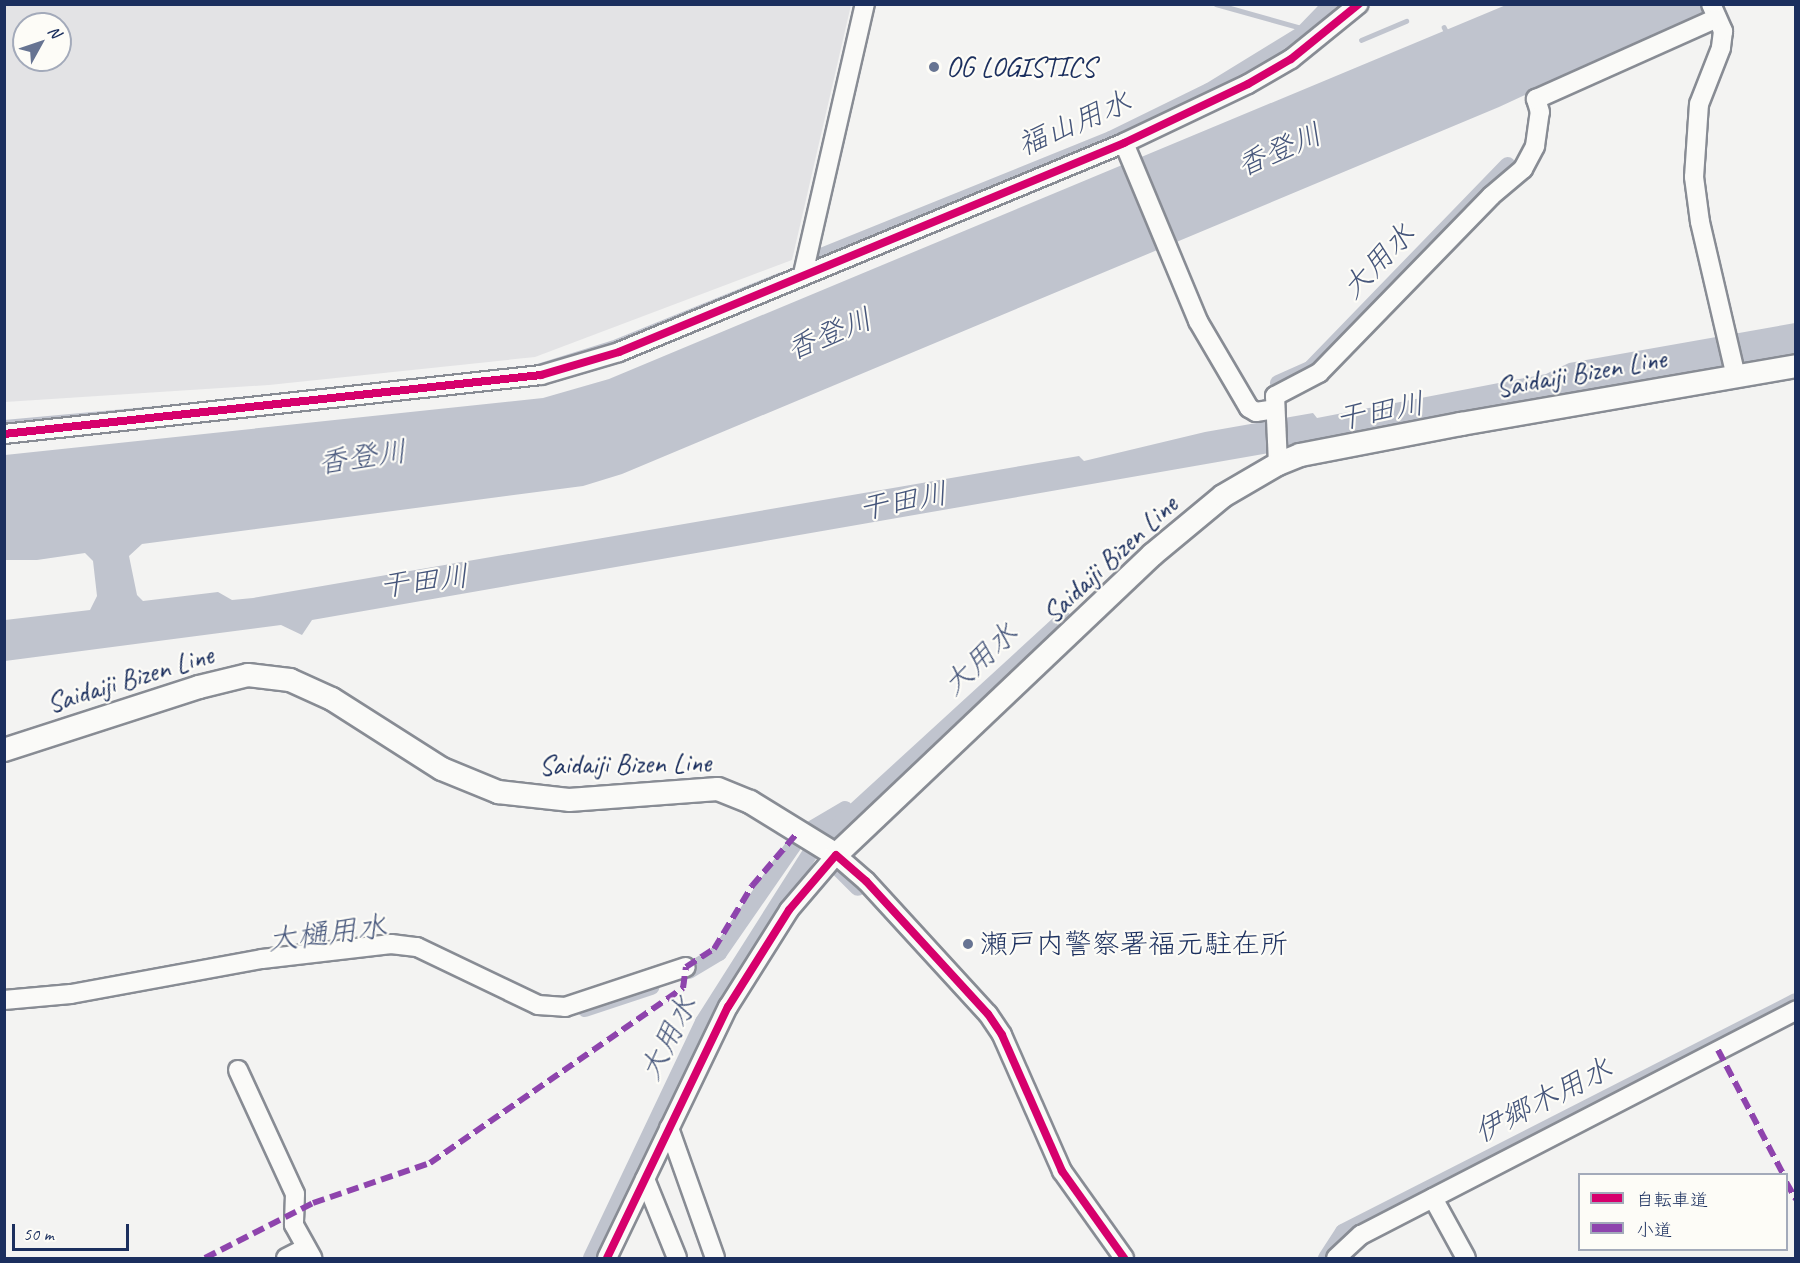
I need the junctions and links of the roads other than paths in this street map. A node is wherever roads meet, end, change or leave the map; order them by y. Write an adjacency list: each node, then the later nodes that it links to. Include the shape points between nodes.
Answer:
1 (865, 4): 5 (street)
2 (1359, 4): 4 (street, via 1291,59)
3 (1714, 11): 7 (street, via 1723,31 1721,48 1699,104 1694,177 1700,222); 8 (street, via 1536,99 1540,111 1535,146 1523,169 1491,196 1319,373 1275,396)
4 (1126, 148): 5 (street); 8 (street, via 1198,321 1249,408)
5 (803, 274): 9 (street, via 619,352 541,375)
6 (1796, 366): 7 (main road, Saidaiji Bizen Line)
7 (1735, 374): 10 (main road, Saidaiji Bizen Line)
8 (1275, 413): 10 (street)
9 (4, 434)
10 (1277, 459): 12 (main road, Saidaiji Bizen Line, via 1223,496 1152,555)
11 (4, 750): 12 (main road, Saidaiji Bizen Line, via 248,675 290,680 332,699 442,769 498,792 569,800 718,789 750,802)
12 (836, 855): 17 (street, via 789,910 728,1007); 25 (street, via 866,881 988,1014 1002,1035 1062,1171)
13 (686, 967): 14 (street, via 565,1007 538,1005 417,947 391,944 262,959 71,994)
14 (4, 1000)
15 (1796, 1010): 19 (street)
16 (238, 1070): 20 (street, via 295,1194 294,1225)
17 (669, 1128): 18 (street); 24 (street)
18 (645, 1179): 22 (street); 23 (street)
19 (1433, 1198): 26 (street, via 1360,1235); 27 (street)
20 (309, 1253): 21 (street)
21 (286, 1258)
22 (607, 1258)
23 (677, 1258)
24 (716, 1258)
25 (1124, 1258)
26 (1336, 1258)
27 (1466, 1258)

